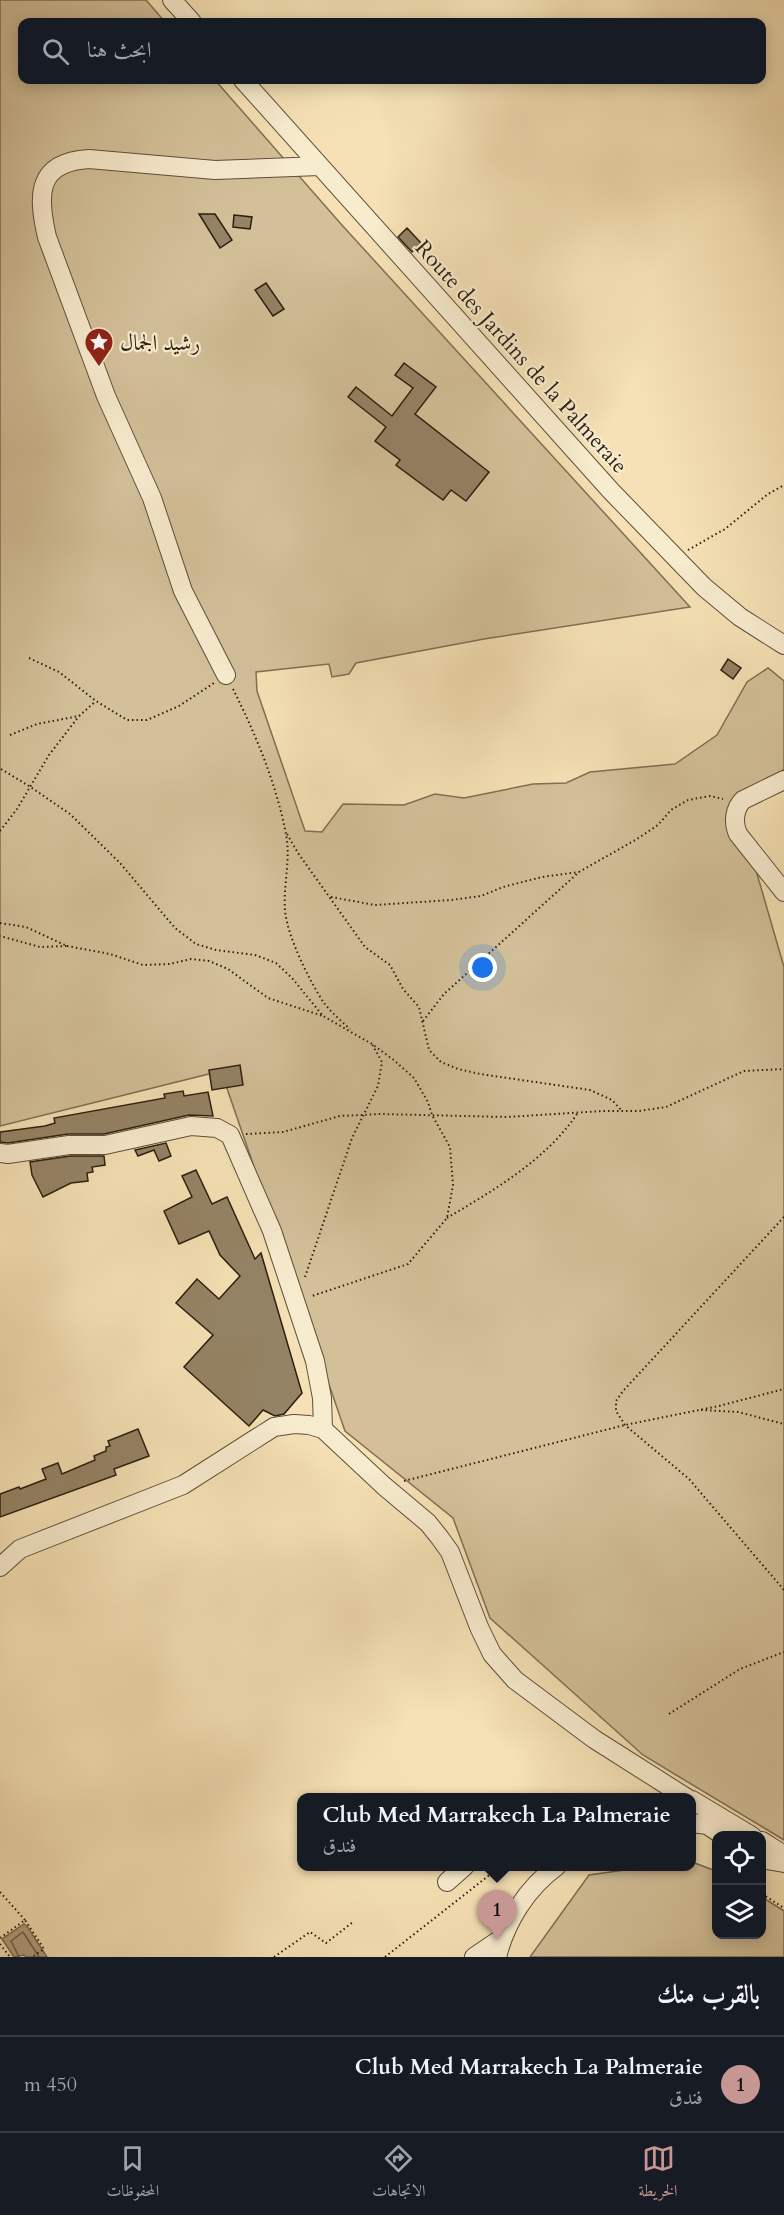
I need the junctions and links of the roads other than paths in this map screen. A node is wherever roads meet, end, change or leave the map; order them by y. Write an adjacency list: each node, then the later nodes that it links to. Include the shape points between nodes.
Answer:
1 (172, 0): 2 (street)
2 (188, 18)
3 (247, 84): 4 (street, Route des Jardins de la Palmeraie)
4 (320, 166): 5 (street, Route des Jardins de la Palmeraie, via 611,491 704,587); 6 (street, via 215,170 73,160 58,166 45,181 41,196 46,237 106,396 152,498 183,591)
5 (784, 645)
6 (226, 675)
7 (784, 780): 8 (street, via 743,800 735,818 738,834)
8 (784, 892)
9 (0, 1153): 10 (street, via 105,1144 191,1126 217,1128 230,1135 272,1231 315,1361)
10 (323, 1429): 11 (street, via 294,1424 274,1427 183,1485 20,1549); 12 (street, via 428,1523 450,1552 492,1654 515,1680 594,1739)
11 (0, 1567)
12 (681, 1793)
13 (696, 1802): 16 (street)
14 (696, 1824): 15 (street)
15 (716, 1831)
16 (744, 1831)
17 (766, 1844): 18 (street)
18 (784, 1855)
19 (766, 1860): 20 (street)
20 (784, 1863)
21 (459, 1871): 23 (street)
22 (550, 1871): 24 (street, via 516,1912)
23 (447, 1882)
24 (502, 1938): 25 (street); 26 (street)
25 (474, 1957)
26 (497, 1957)

